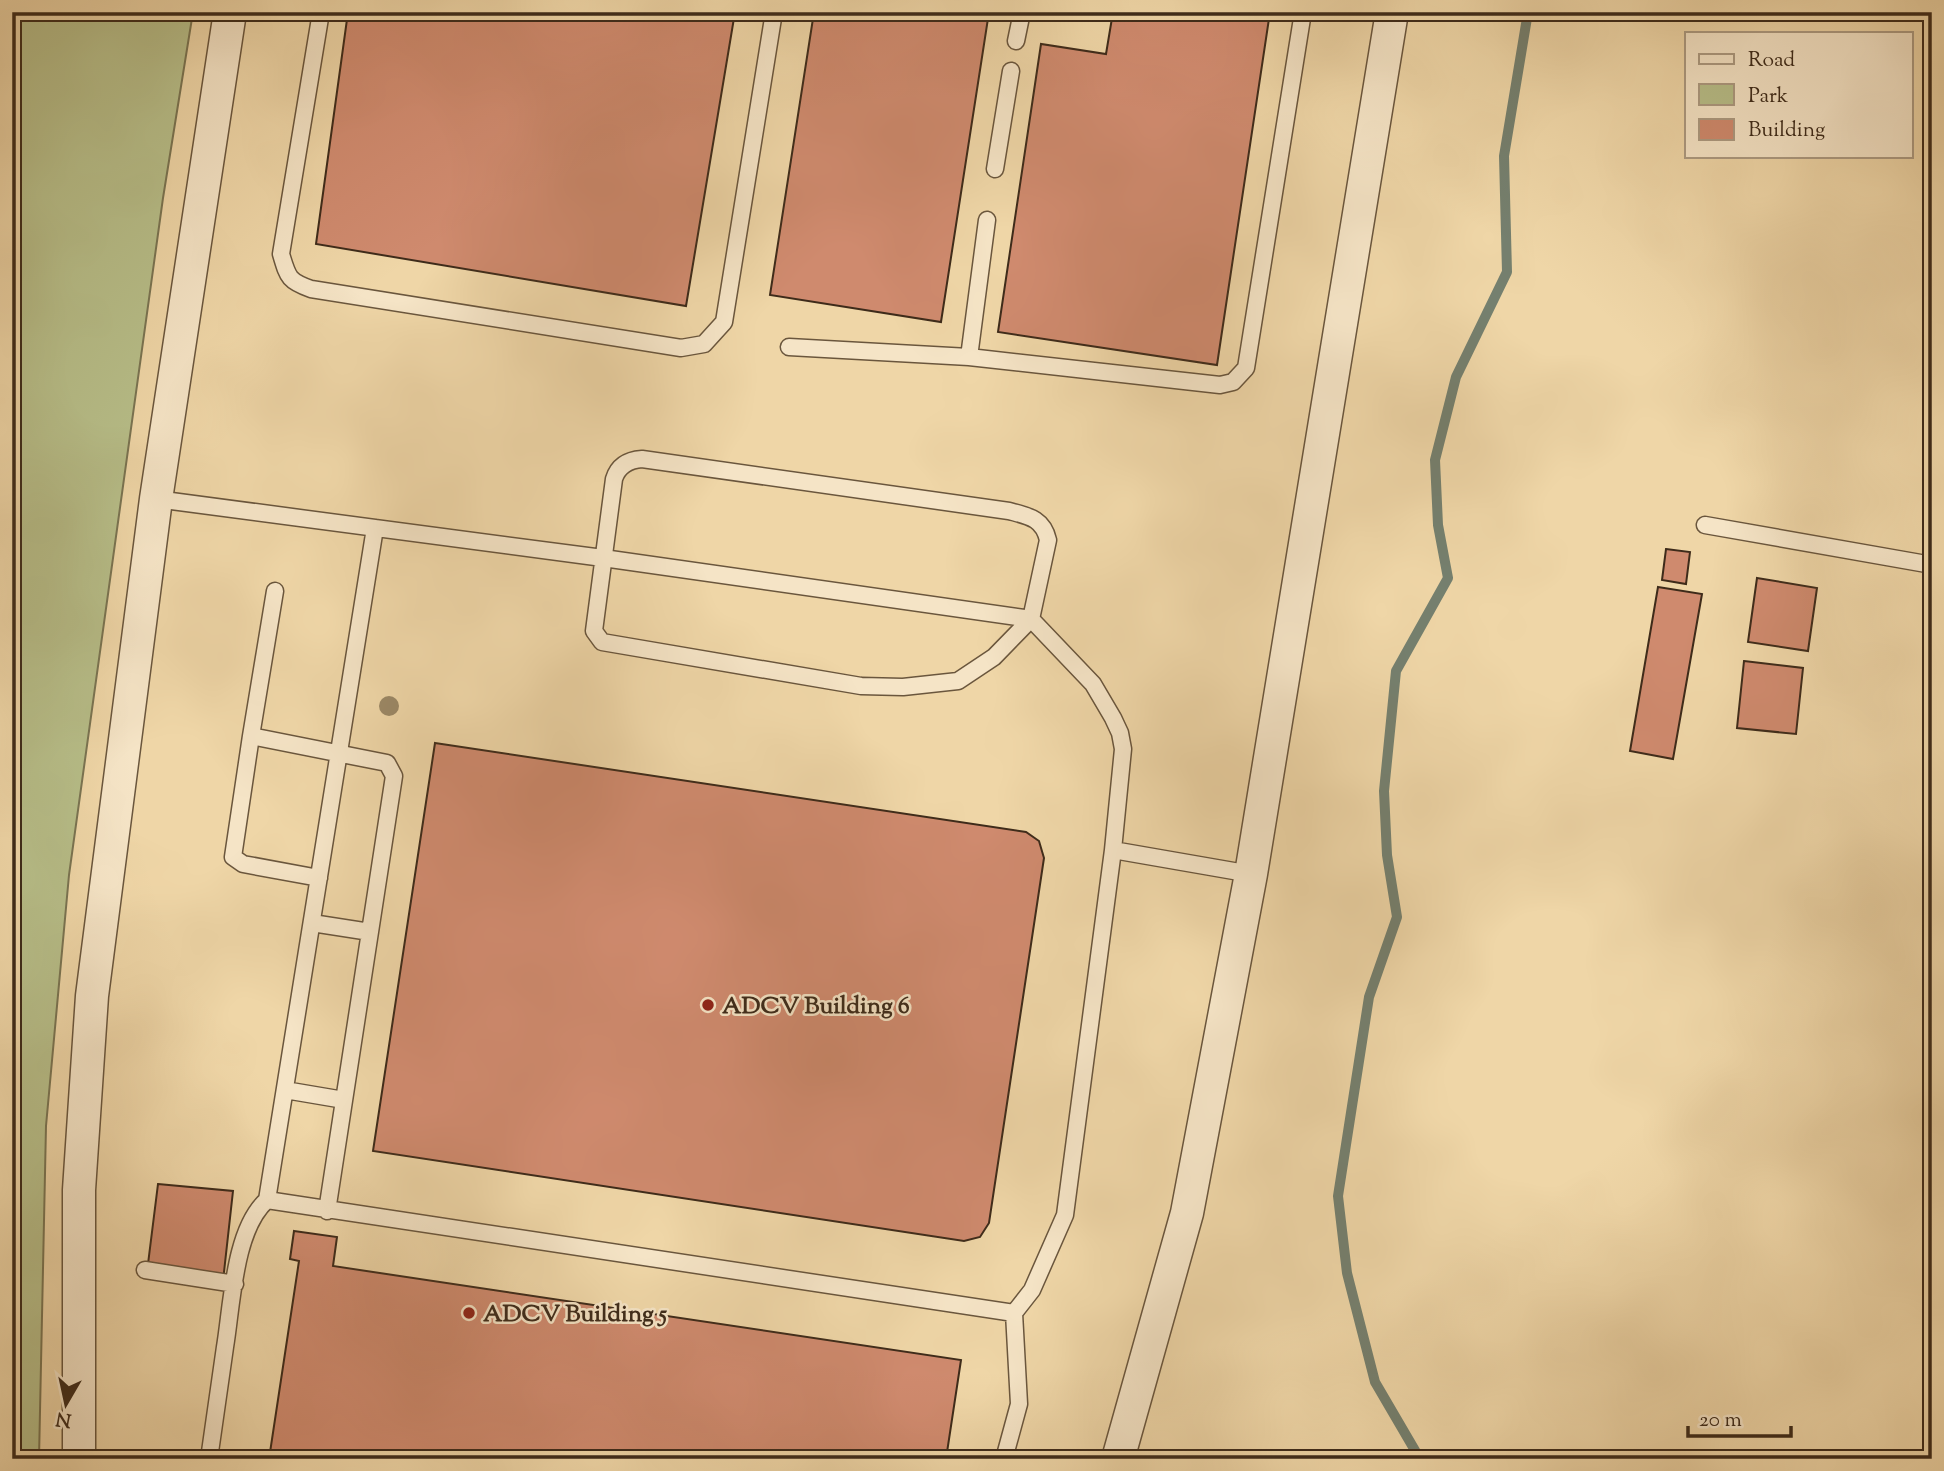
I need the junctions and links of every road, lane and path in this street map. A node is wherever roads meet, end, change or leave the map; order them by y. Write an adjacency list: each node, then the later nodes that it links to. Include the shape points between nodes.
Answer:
1 (230, 12): 13 (street)
2 (321, 12): 3 (lane, via 281,254 293,283 681,348 704,344 724,321)
3 (774, 12)
4 (1022, 12): 7 (lane)
5 (1303, 12): 12 (lane, via 1246,368 1241,375 1220,386)
6 (1392, 12): 23 (street)
7 (1016, 41)
8 (1011, 71): 9 (lane)
9 (995, 169)
10 (987, 220): 12 (lane)
11 (789, 348): 12 (lane)
12 (969, 357)
13 (156, 499): 15 (lane); 34 (street, via 92,996 79,1190)
14 (1705, 525): 17 (lane)
15 (375, 527): 16 (lane); 21 (lane)
16 (603, 558): 19 (lane); 19 (lane, via 594,631 602,642 861,686 958,681 994,657); 19 (lane, via 617,470 635,460 995,509 1031,517 1046,530 1048,540)
17 (1932, 565)
18 (275, 591): 20 (lane)
19 (1031, 619): 22 (lane, via 1093,684 1120,733)
20 (251, 736): 21 (lane); 24 (lane, via 233,857 243,864)
21 (339, 754): 24 (lane); 26 (lane, via 387,763 394,776)
22 (1113, 850): 23 (lane); 33 (lane, via 1065,1215 1032,1290)
23 (1251, 874): 37 (street, via 1187,1213)
24 (319, 878): 25 (lane)
25 (312, 923): 26 (lane); 27 (lane)
26 (370, 932): 28 (lane)
27 (285, 1090): 28 (lane); 29 (lane)
28 (344, 1100): 30 (lane)
29 (267, 1200): 30 (lane); 32 (lane, via 252,1220)
30 (327, 1211): 33 (lane)
31 (145, 1270): 32 (lane)
32 (235, 1284): 35 (lane)
33 (1014, 1314): 36 (lane, via 1019,1404)
34 (79, 1459)
35 (209, 1459)
36 (1004, 1459)
37 (1118, 1459)

